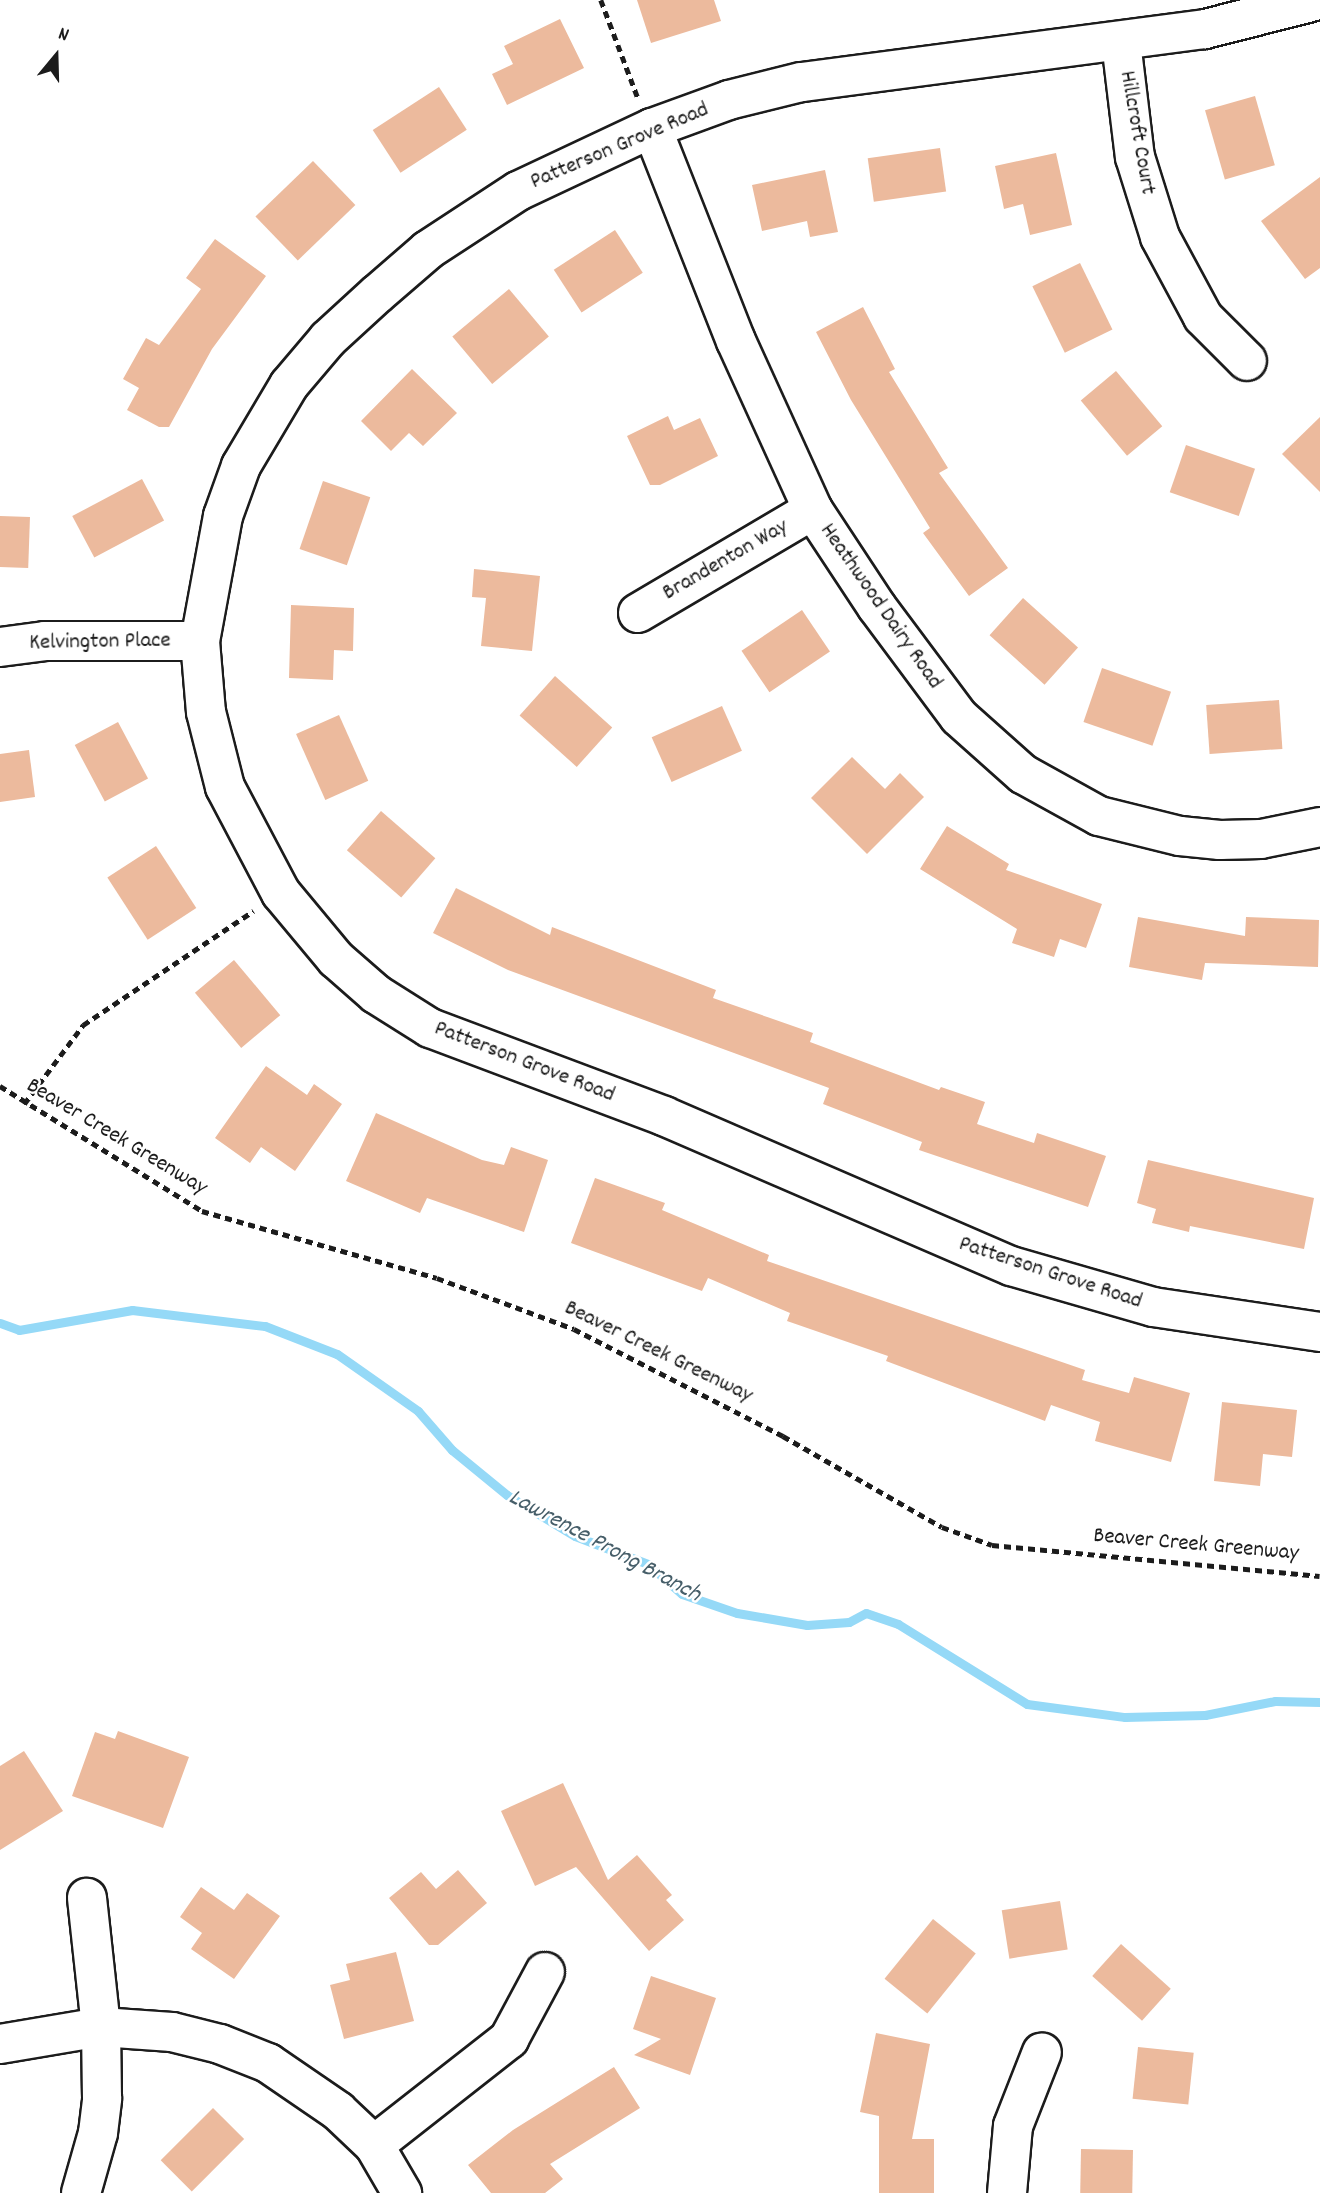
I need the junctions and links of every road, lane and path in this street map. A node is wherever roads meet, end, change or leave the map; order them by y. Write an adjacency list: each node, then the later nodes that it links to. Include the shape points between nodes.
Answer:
1 (601, 0): 4 (path)
2 (1319, 0): 3 (street, Patterson Grove Road, via 1205,29)
3 (1121, 42): 4 (street, Patterson Grove Road, via 814,80); 5 (street, Hillcroft Court, via 1135,157 1160,237 1203,317)
4 (648, 120): 6 (street, Heathwood Dairy Road, via 736,341); 8 (street, Patterson Grove Road, via 428,250 328,339 289,385 241,466 210,572)
5 (1247, 361)
6 (813, 510): 7 (street, Brandenton Way); 10 (street, Heathwood Dairy Road, via 937,690 987,746 1023,774 1099,816 1180,836 1261,839)
7 (638, 613)
8 (200, 641): 9 (street, Kelvington Place, via 46,641); 14 (street, Patterson Grove Road, via 206,712 225,787 274,882 336,959 376,994 430,1028 663,1116 1011,1266 1153,1307)
9 (0, 647)
10 (1320, 827)
11 (258, 908): 13 (path, via 83,1025)
12 (0, 1086): 13 (path, Beaver Creek Greenway)
13 (24, 1104): 15 (path, Beaver Creek Greenway, via 202,1211 437,1278 574,1329 783,1436 942,1527 992,1545)
14 (1320, 1332)
15 (1320, 1576)
16 (87, 1898): 18 (street)
17 (545, 1972): 21 (street, via 509,2039)
18 (101, 2027): 19 (street); 21 (street, via 172,2032 268,2063 308,2087); 22 (street, via 98,2133)
19 (0, 2044)
20 (1042, 2052): 24 (street, via 1013,2126)
21 (374, 2146): 23 (street)
22 (81, 2193)
23 (402, 2193)
24 (1007, 2193)

